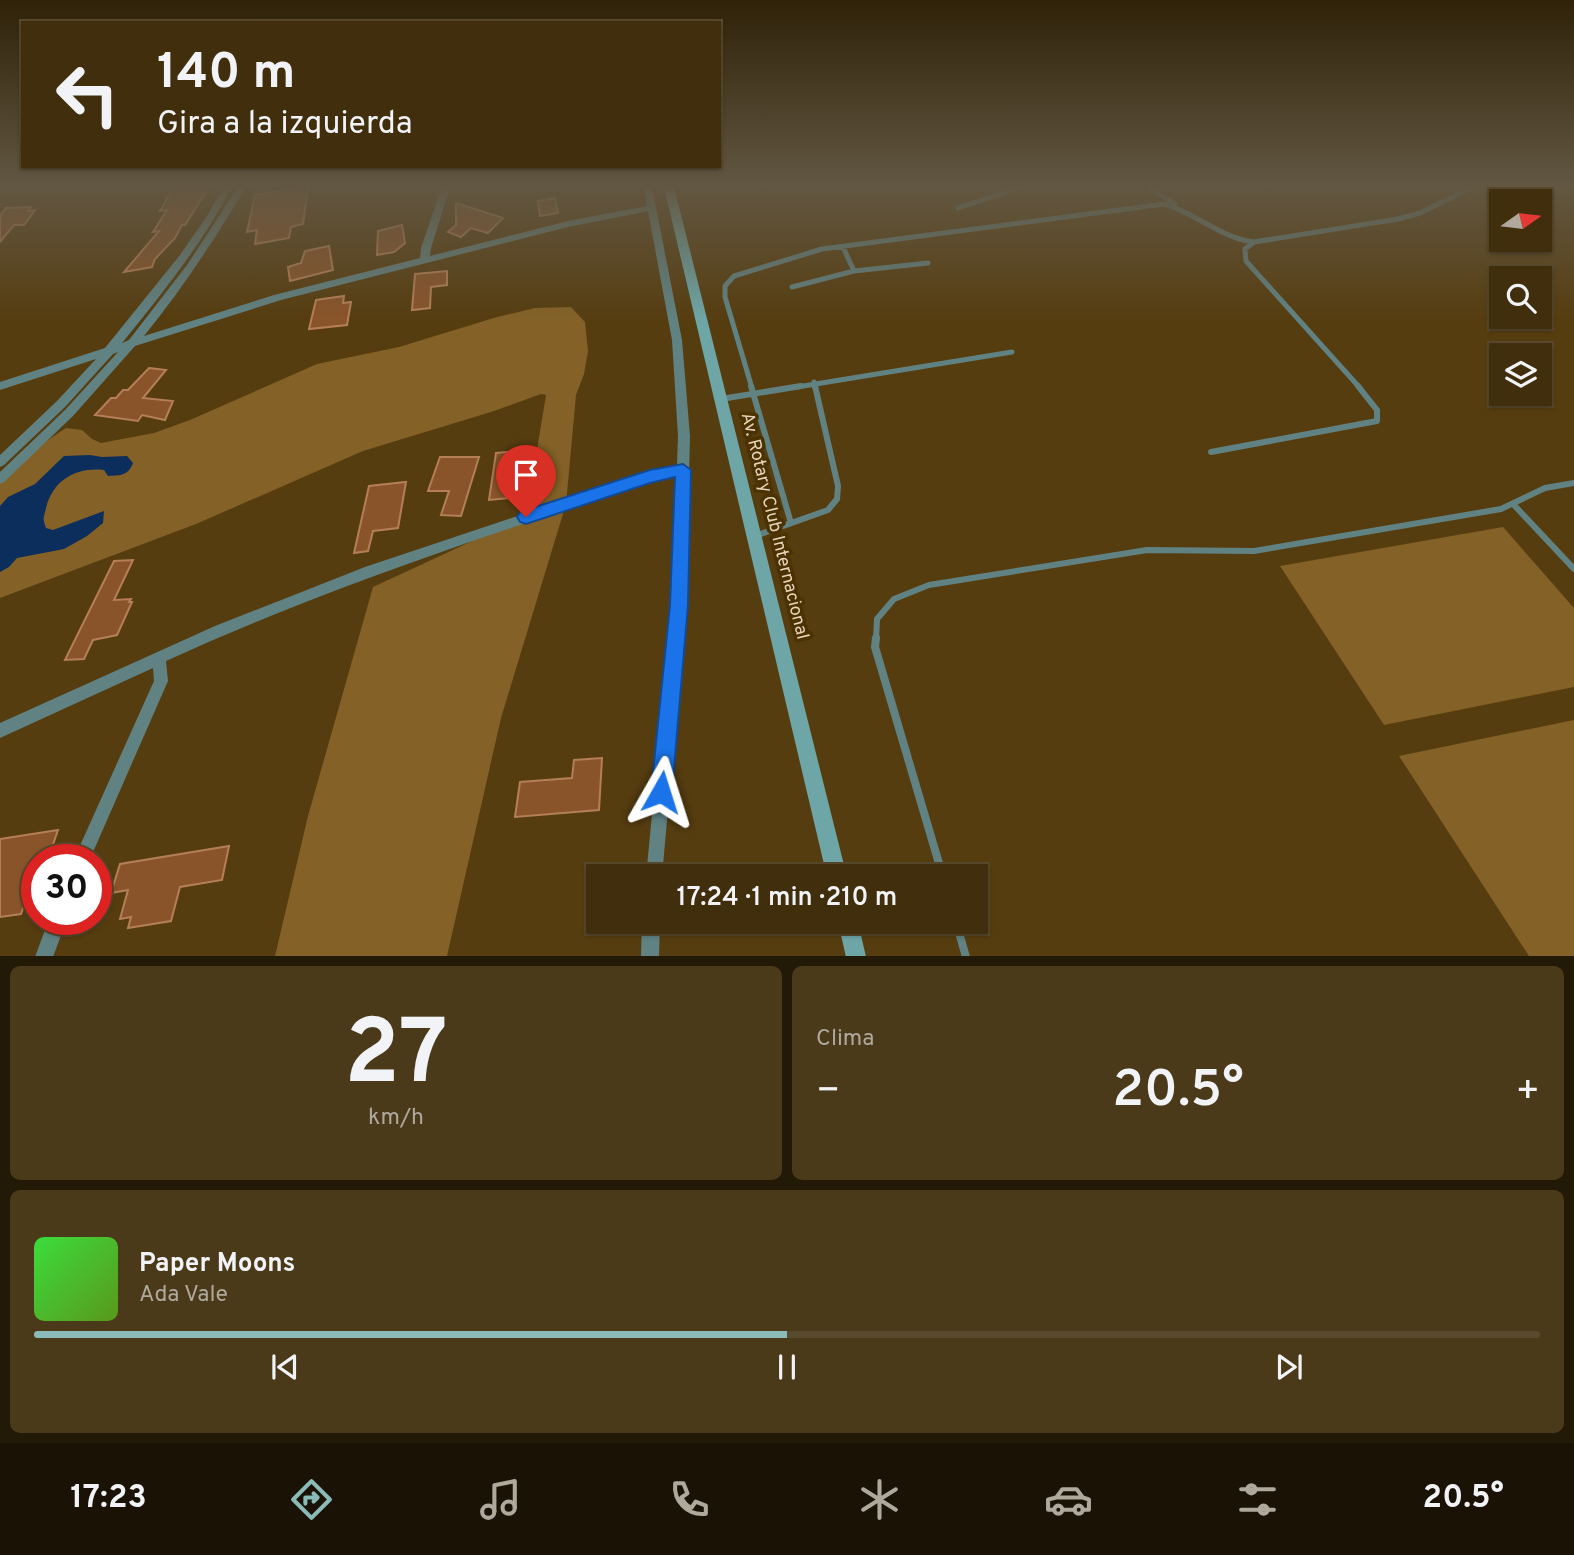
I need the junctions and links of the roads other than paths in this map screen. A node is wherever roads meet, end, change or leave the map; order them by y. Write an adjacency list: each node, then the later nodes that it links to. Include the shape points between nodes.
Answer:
1 (201, 232): 17 (street)
2 (215, 232): 16 (street)
3 (432, 232): 12 (street)
4 (537, 232): 12 (street)
5 (656, 232): 25 (street, via 677,340)
6 (680, 232): 22 (main road, Av. Rotary Club Internacional)
7 (959, 232): 11 (lane)
8 (1218, 232): 10 (lane, via 1230,239)
9 (1319, 232): 10 (lane)
10 (1254, 242): 23 (lane, via 1245,249 1246,261 1360,388 1377,410 1377,421)
11 (844, 247): 14 (lane); 21 (lane, via 750,270 734,276 725,286)
12 (425, 259): 16 (street)
13 (928, 263): 14 (lane)
14 (854, 271): 15 (lane)
15 (792, 287)
16 (134, 341): 17 (street); 26 (street, via 54,430)
17 (115, 347): 20 (street); 24 (street, via 48,419)
18 (1012, 352): 19 (lane)
19 (814, 382): 21 (lane); 29 (lane, via 837,499 828,510)
20 (0, 386)
21 (754, 392): 22 (lane); 29 (lane)
22 (721, 399): 30 (main road, Av. Rotary Club Internacional)
23 (1211, 452)
24 (0, 462)
25 (683, 470): 32 (street, via 637,481 370,571); 35 (street, via 679,605)
26 (0, 479)
27 (1574, 482): 28 (lane, via 1545,488)
28 (1514, 505): 31 (lane); 37 (lane, via 1254,551 1147,550 929,585 894,599 877,619 875,647)
29 (791, 523): 30 (lane)
30 (755, 537): 36 (main road, Av. Rotary Club Internacional)
31 (1574, 569)
32 (159, 658): 33 (street); 34 (street, via 161,681)
33 (0, 731)
34 (89, 844)
35 (655, 864)
36 (834, 864)
37 (939, 864)
38 (651, 934): 43 (street)
39 (851, 934): 44 (main road)
40 (959, 934): 45 (lane)
41 (52, 935): 42 (street)
42 (44, 956)
43 (650, 956)
44 (856, 956)
45 (966, 956)

